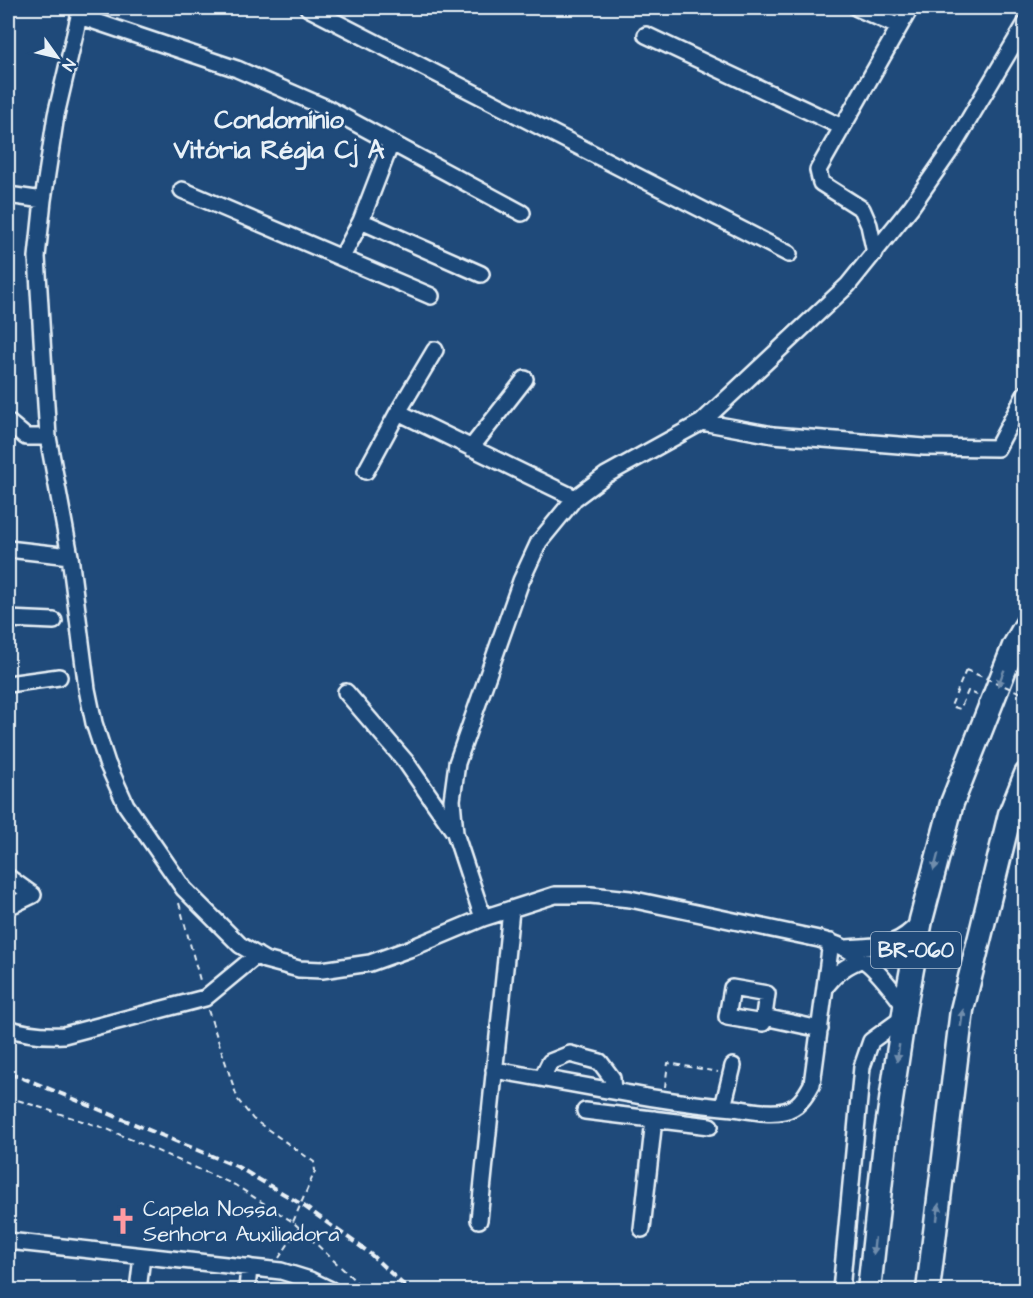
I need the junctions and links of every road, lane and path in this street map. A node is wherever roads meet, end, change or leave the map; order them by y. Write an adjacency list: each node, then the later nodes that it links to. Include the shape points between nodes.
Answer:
1 (308, 8): 16 (street)
2 (857, 8): 6 (street)
3 (910, 8): 6 (street)
4 (80, 12): 9 (street, via 237,69 329,109); 12 (street, via 56,115)
5 (1026, 23): 15 (street, via 952,148)
6 (899, 27): 8 (street)
7 (646, 35): 8 (street)
8 (842, 127): 15 (street, via 818,170 819,176 821,183 862,209)
9 (391, 143): 13 (street); 14 (street)
10 (182, 190): 17 (street)
11 (8, 195): 12 (street)
12 (43, 200): 26 (street, via 37,257)
13 (522, 213)
14 (361, 221): 17 (street); 18 (street)
15 (874, 253): 24 (street, via 848,285)
16 (789, 254)
17 (342, 257): 19 (street)
18 (481, 274)
19 (431, 296)
20 (435, 350): 23 (street)
21 (525, 380): 27 (street)
22 (1026, 393): 24 (street, via 998,448 924,447 773,435)
23 (398, 412): 27 (street); 28 (street)
24 (702, 422): 29 (street, via 631,460)
25 (8, 423): 26 (street, via 26,436)
26 (48, 436): 31 (street)
27 (471, 448): 29 (street)
28 (366, 471)
29 (575, 498): 41 (street, via 539,542 522,581 457,763 452,800)
30 (8, 549): 31 (street)
31 (70, 556): 50 (street, via 94,723 126,805 191,898 240,945)
32 (8, 619): 33 (street)
33 (54, 621)
34 (1026, 625): 47 (highway, BR-060, one-way to 47, via 952,802)
35 (59, 677): 36 (street)
36 (8, 684)
37 (968, 691): 39 (path, bridge, via 960,709 951,706 966,670)
38 (346, 692): 41 (street, via 406,762)
39 (1026, 695)
40 (1026, 774): 82 (highway, BR-060, one-way to 40, via 962,1010 1010,814)
41 (455, 833): 46 (street)
42 (8, 878): 44 (street, via 33,895)
43 (179, 903): 53 (path)
44 (8, 907)
45 (511, 910): 46 (street); 48 (street, via 555,895 591,895 630,899); 58 (street)
46 (483, 918): 50 (street, via 370,963 299,969)
47 (921, 920): 49 (street, via 899,941); 54 (highway, BR-060)
48 (831, 942): 49 (street); 52 (street)
49 (847, 948): 51 (street)
50 (257, 955): 53 (street)
51 (863, 959): 52 (street, via 835,974); 54 (street, via 881,975)
52 (827, 985): 57 (street)
53 (205, 998): 56 (street, via 64,1035 44,1036); 69 (path, via 238,1100 253,1119 314,1162 315,1171)
54 (904, 1012): 80 (street, via 871,1041 862,1067); 81 (highway, BR-060, one-way to 81)
55 (764, 1017): 57 (street)
56 (8, 1028)
57 (820, 1029): 64 (street, via 812,1084 793,1109 780,1113)
58 (494, 1070): 60 (street); 68 (street)
59 (732, 1070): 61 (path, via 668,1063); 64 (street)
60 (542, 1078): 62 (street); 62 (street, via 550,1062 570,1054 600,1062 612,1078)
61 (665, 1087)
62 (613, 1091): 64 (street)
63 (8, 1097): 69 (path, via 107,1129 235,1185)
64 (723, 1107)
65 (585, 1111): 66 (street)
66 (654, 1119): 67 (street); 71 (street)
67 (710, 1126)
68 (479, 1220)
69 (293, 1222): 70 (path)
70 (299, 1228): 75 (path); 79 (path)
71 (642, 1229)
72 (8, 1241): 73 (street)
73 (142, 1257): 74 (street); 76 (street)
74 (249, 1267): 75 (street); 77 (street)
75 (273, 1270): 78 (street)
76 (138, 1290)
77 (247, 1290)
78 (332, 1290)
79 (365, 1290)
80 (841, 1290)
81 (869, 1290)
82 (928, 1290)

